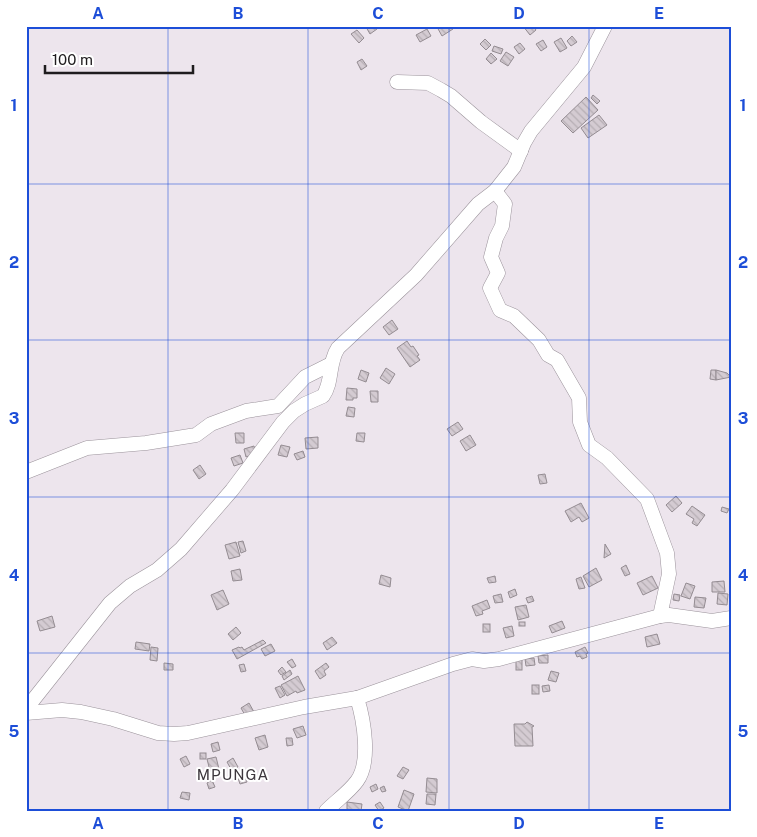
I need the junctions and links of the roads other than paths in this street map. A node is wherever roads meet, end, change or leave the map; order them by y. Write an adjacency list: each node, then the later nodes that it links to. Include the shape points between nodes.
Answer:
1 (605, 26): 3 (street, via 584,67 531,131)
2 (397, 82): 3 (street, via 428,83 441,90)
3 (521, 151): 4 (street, via 514,168)
4 (495, 191): 5 (street, via 478,204 421,270 338,348); 7 (street, via 504,204 505,213 491,256 498,273 490,288 500,310 514,316 527,328 562,368 579,398 580,422 589,445 607,458 647,499 667,553 669,574)
5 (331, 364): 6 (street, via 305,377 278,406 246,411 211,424 196,435 87,448); 10 (street, via 323,396 305,404 283,422 232,490 181,549 110,603)
6 (26, 472)
7 (660, 616): 8 (street, via 712,621); 9 (street, via 499,659 453,664)
8 (731, 618)
9 (357, 698): 11 (street, via 174,734 158,733 81,712); 12 (street, via 363,733 363,770 357,782)
10 (26, 709)
11 (26, 713)
12 (326, 811)

